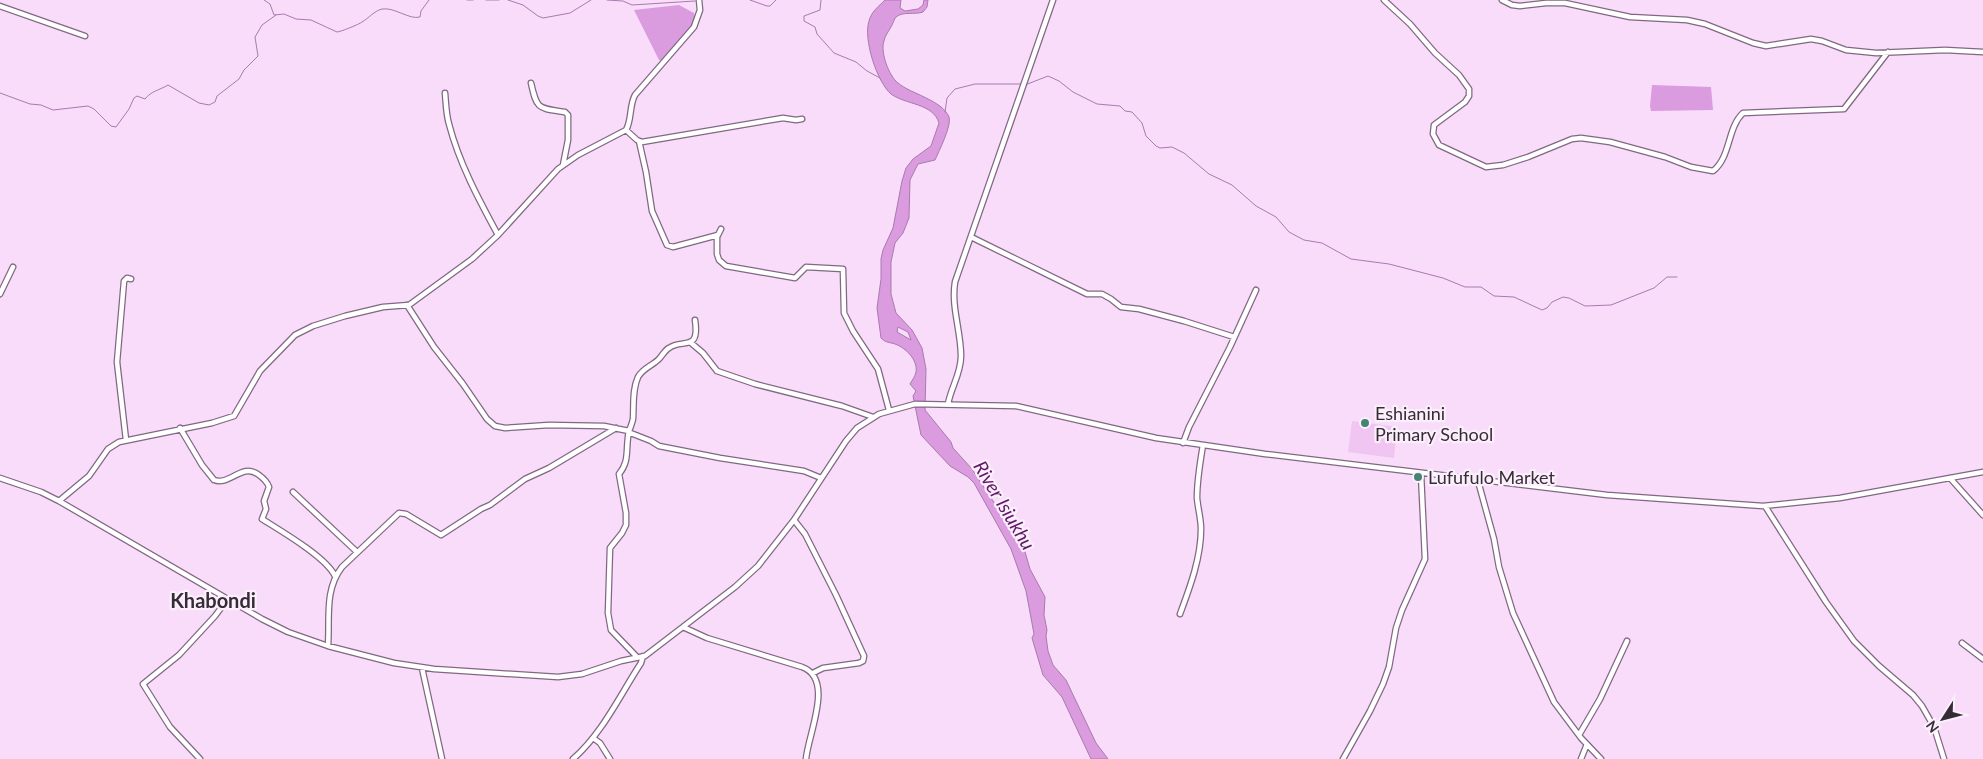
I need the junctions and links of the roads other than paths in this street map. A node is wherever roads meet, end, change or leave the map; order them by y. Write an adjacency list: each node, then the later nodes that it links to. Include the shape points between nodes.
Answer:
1 (699, 0): 12 (street, via 700,10 694,27 635,95)
2 (1053, 0): 18 (street)
3 (1384, 0): 7 (street, via 1459,74 1469,89 1465,102 1434,125 1435,141 1443,148 1489,168 1581,138 1618,144 1713,171 1724,156 1737,120 1743,113 1844,109)
4 (1502, 0): 7 (street, via 1520,6 1565,3 1630,17 1687,20 1762,45 1811,39 1846,50)
5 (0, 6): 6 (street)
6 (85, 36)
7 (1888, 52): 8 (street)
8 (1983, 52)
9 (531, 84): 14 (street, via 537,105 568,115)
10 (445, 93): 16 (street, via 455,144)
11 (802, 119): 13 (street, via 782,118)
12 (626, 130): 13 (street); 14 (street)
13 (639, 141): 17 (street, via 652,211 668,246)
14 (563, 165): 16 (street)
15 (721, 230): 17 (street)
16 (498, 235): 23 (street, via 472,259)
17 (718, 235): 28 (street, via 718,258 731,268 795,278 806,267 843,269 844,313 873,358)
18 (971, 237): 25 (street, via 1088,294 1106,296 1121,307 1184,320); 27 (street, via 953,292 961,354)
19 (13, 267): 22 (street)
20 (131, 279): 33 (street, via 124,282 117,355)
21 (1256, 290): 25 (street)
22 (0, 294)
23 (407, 305): 30 (street, via 356,313 299,333 260,371 234,416); 31 (street, via 434,347 495,426 549,424)
24 (695, 320): 26 (street, via 696,333)
25 (1234, 337): 34 (street)
26 (690, 342): 29 (street, via 717,371); 32 (street, via 670,346 640,374)
27 (948, 404): 28 (street, via 915,404); 34 (street, via 1020,407)
28 (889, 410): 29 (street)
29 (873, 417): 39 (street, via 850,436)
30 (180, 428): 33 (street); 48 (street, via 214,480 223,481 249,470 267,482 269,488 262,519 324,562)
31 (616, 428): 32 (street); 47 (street, via 557,464 525,479 490,506 441,535 401,512)
32 (629, 432): 39 (street, via 659,446 804,471); 56 (street, via 628,455 619,475 626,526 610,548 608,613 611,630)
33 (126, 440): 43 (street, via 110,448 89,476)
34 (1184, 443): 35 (street)
35 (1203, 445): 37 (street); 50 (street, via 1197,483 1201,526 1199,549)
36 (1983, 472): 40 (street)
37 (1421, 474): 41 (street); 68 (street, via 1425,559 1402,610 1382,684)
38 (0, 478): 43 (street)
39 (821, 478): 46 (street)
40 (1950, 478): 44 (street, via 1840,498); 45 (street)
41 (1478, 481): 44 (street, via 1607,495); 60 (street, via 1512,613 1554,702)
42 (293, 492): 47 (street)
43 (59, 501): 49 (street)
44 (1765, 506): 71 (street, via 1854,641 1918,700 1934,727)
45 (1983, 515)
46 (794, 520): 51 (street, via 749,575); 59 (street, via 801,527 830,583 864,658 859,664 823,668)
47 (357, 552): 48 (street)
48 (335, 576): 54 (street, via 329,601)
49 (227, 600): 54 (street, via 280,629); 63 (street, via 179,655 143,684 170,727)
50 (1180, 614)
51 (683, 627): 55 (street); 59 (street)
52 (1627, 641): 60 (street)
53 (1962, 643): 57 (street)
54 (328, 646): 58 (street)
55 (643, 656): 56 (street); 61 (street)
56 (637, 657): 58 (street, via 582,674 558,677)
57 (1983, 659)
58 (422, 668): 64 (street)
59 (813, 673): 67 (street, via 818,685 818,706)
60 (1579, 736): 62 (street)
61 (593, 738): 65 (street); 66 (street)
62 (1587, 744): 69 (street); 70 (street)
63 (200, 759)
64 (442, 759)
65 (573, 759)
66 (610, 759)
67 (806, 759)
68 (1343, 759)
69 (1582, 759)
70 (1601, 759)
71 (1944, 759)

